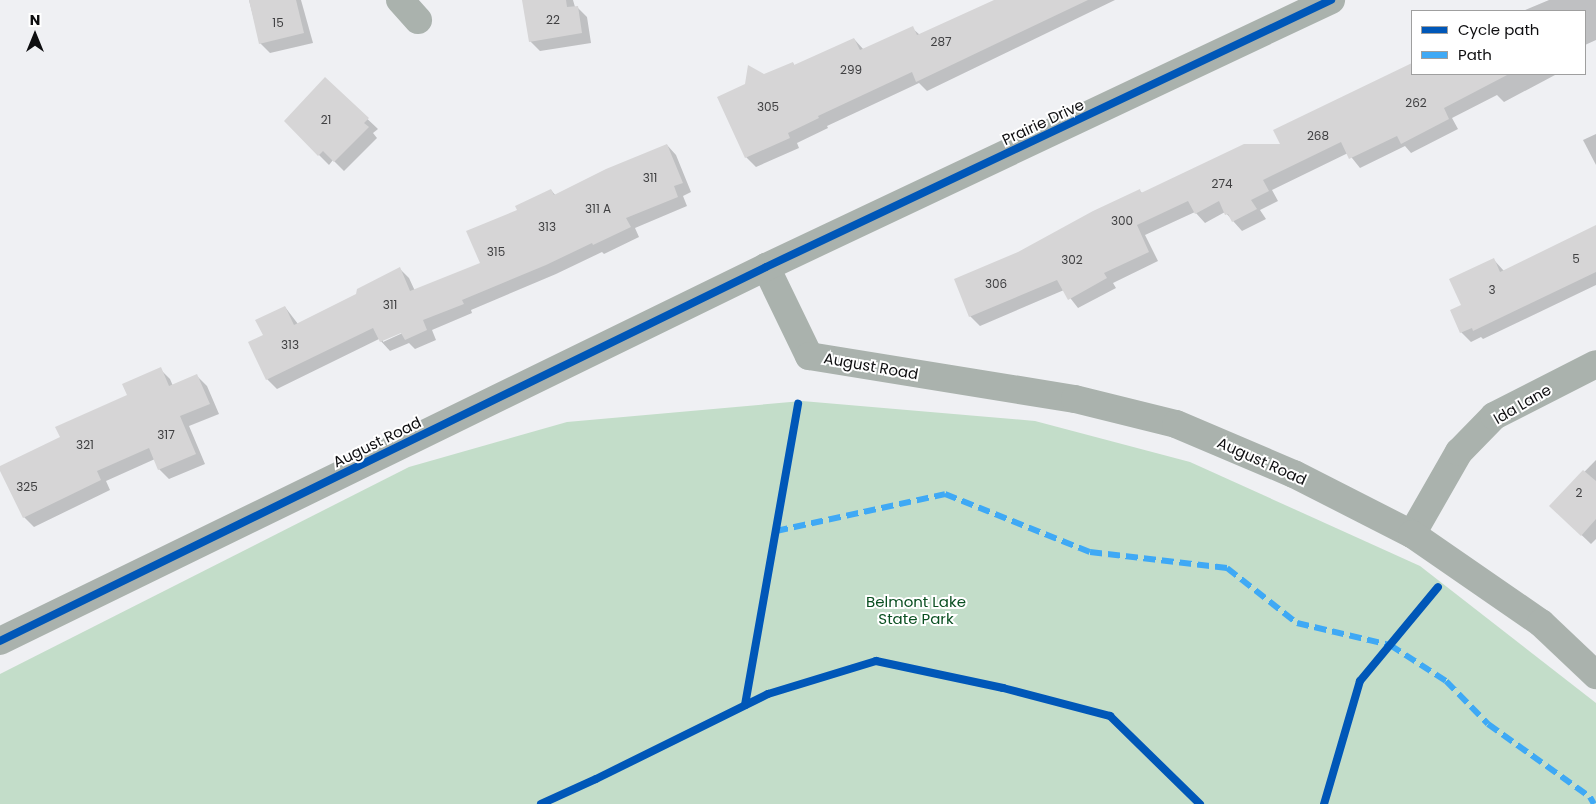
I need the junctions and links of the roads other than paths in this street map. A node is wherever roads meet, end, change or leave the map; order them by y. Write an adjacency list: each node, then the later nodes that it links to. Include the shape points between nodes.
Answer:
1 (400, 0): 3 (street)
2 (1331, 0): 4 (street, Prairie Drive)
3 (418, 20)
4 (766, 266): 6 (street, August Road, via 809,356 1075,399 1176,424 1294,474); 7 (street, August Road)
5 (1596, 364): 6 (street, Ida Lane, via 1494,416 1459,452)
6 (1412, 534): 8 (street, August Road, via 1541,624)
7 (0, 641)
8 (1596, 675)

